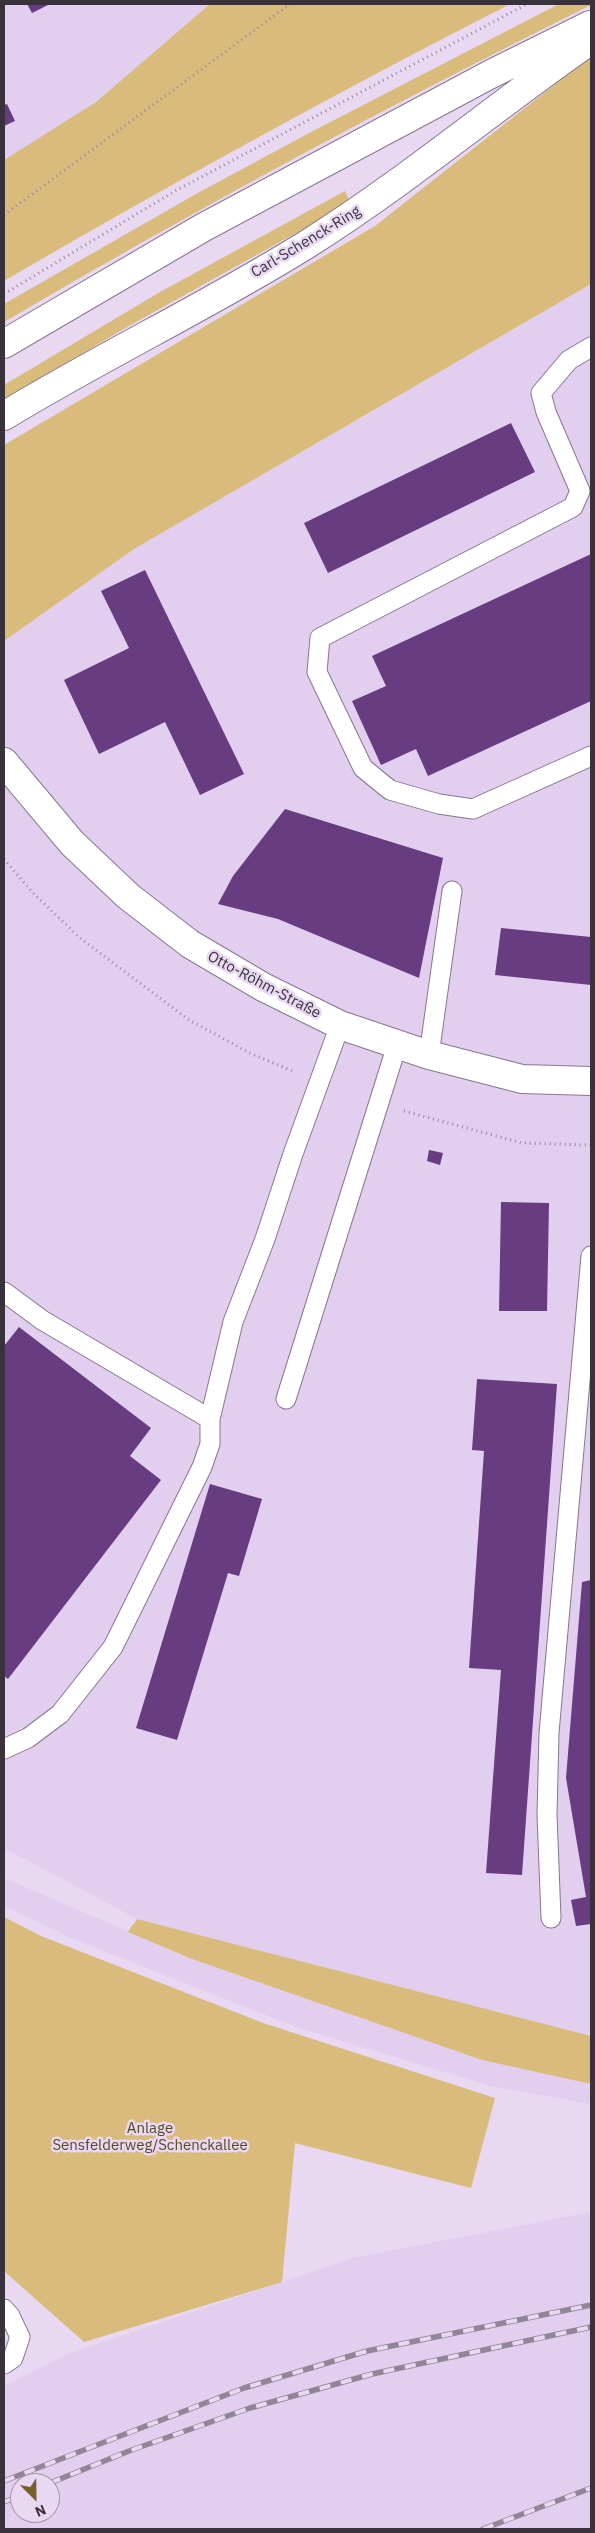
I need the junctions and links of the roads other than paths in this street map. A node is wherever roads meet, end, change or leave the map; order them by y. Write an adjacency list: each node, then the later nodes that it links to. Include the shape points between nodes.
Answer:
1 (591, 24): 3 (main road, via 204,227)
2 (591, 40): 5 (main road, Carl-Schenck-Ring, via 369,203 308,243)
3 (4, 344)
4 (591, 347): 6 (lane, via 569,360 541,393 580,491 573,508 320,638 317,672 363,768 390,790 439,804 473,809)
5 (4, 416)
6 (591, 756)
7 (4, 762): 9 (main road, Otto-Röhm-Straße, via 72,843 128,896 190,944 263,987)
8 (452, 891): 11 (lane)
9 (340, 1025): 10 (main road, Otto-Röhm-Straße); 17 (lane, via 232,1322)
10 (397, 1045): 11 (main road, Otto-Röhm-Straße); 16 (lane)
11 (429, 1055): 12 (main road, Otto-Röhm-Straße, via 522,1079)
12 (591, 1081)
13 (591, 1256): 15 (lane)
14 (4, 1292): 17 (lane, via 42,1320)
15 (587, 1354): 19 (lane, via 549,1733 547,1815)
16 (286, 1399)
17 (210, 1419): 18 (lane, via 210,1444 202,1467 113,1647 60,1714 28,1738)
18 (4, 1749)
19 (551, 1918)
20 (4, 2309): 21 (lane, via 20,2336 13,2358)
21 (4, 2364)

